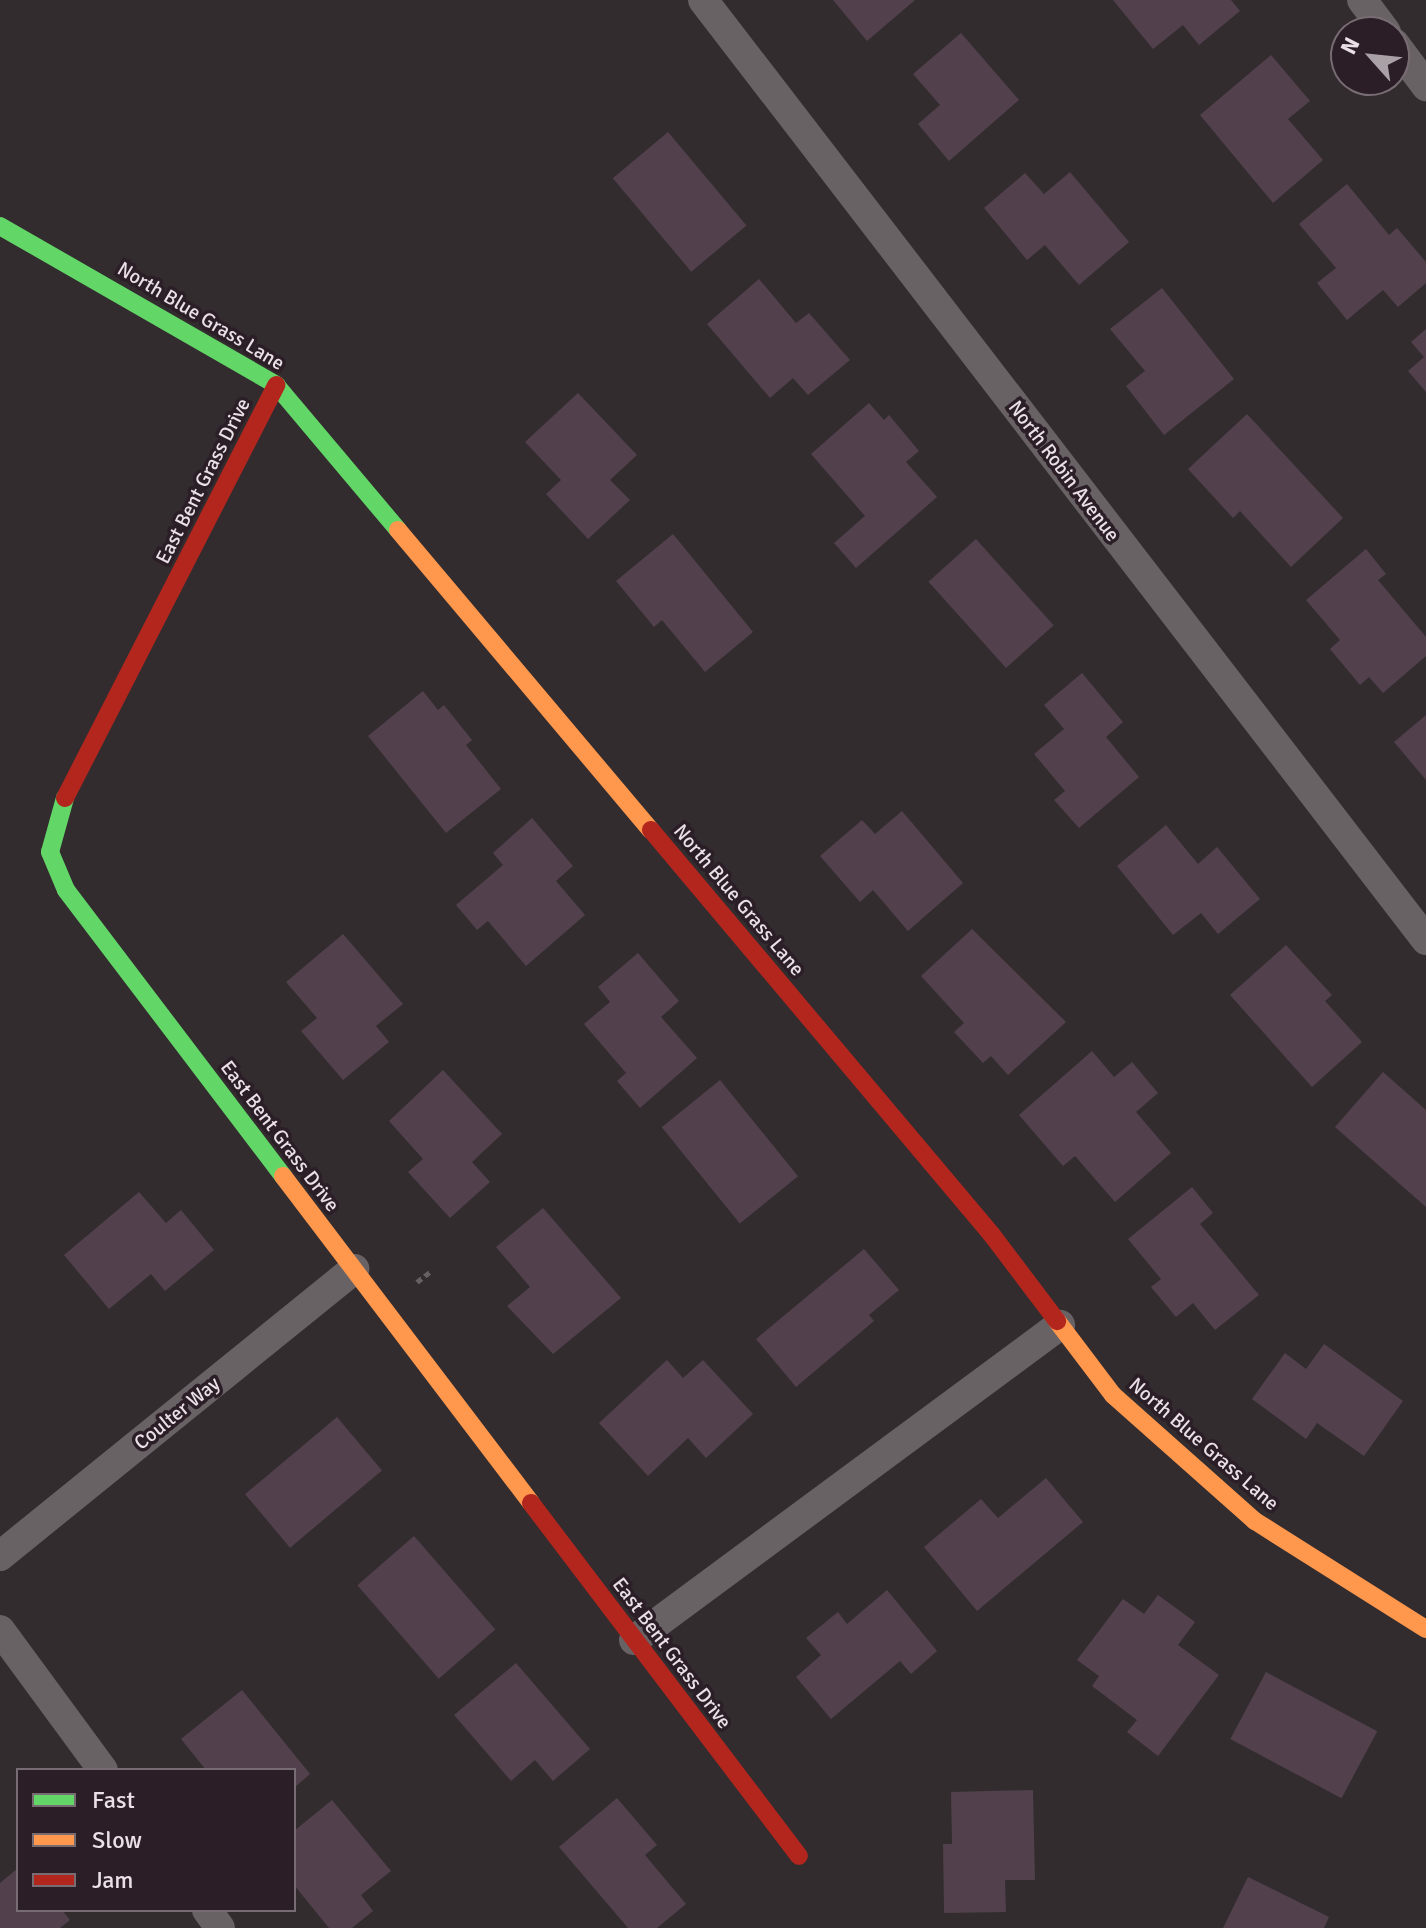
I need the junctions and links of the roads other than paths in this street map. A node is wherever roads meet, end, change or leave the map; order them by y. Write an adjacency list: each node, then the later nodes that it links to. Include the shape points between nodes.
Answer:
1 (703, 0): 6 (street, North Robin Avenue)
2 (1410, 64): 3 (street)
3 (1426, 86)
4 (0, 226): 5 (street, North Blue Grass Lane)
5 (276, 385): 7 (street, East Bent Grass Drive, via 60,808 50,852 66,890); 8 (street, North Blue Grass Lane, via 992,1235)
6 (1426, 940)
7 (354, 1269): 9 (street, Coulter Way); 12 (street, East Bent Grass Drive)
8 (1060, 1325): 10 (street, North Blue Grass Lane, via 1113,1395 1255,1521); 12 (street)
9 (0, 1556)
10 (1426, 1629)
11 (0, 1630): 13 (street)
12 (634, 1640): 14 (street, East Bent Grass Drive)
13 (102, 1768)
14 (799, 1856)

